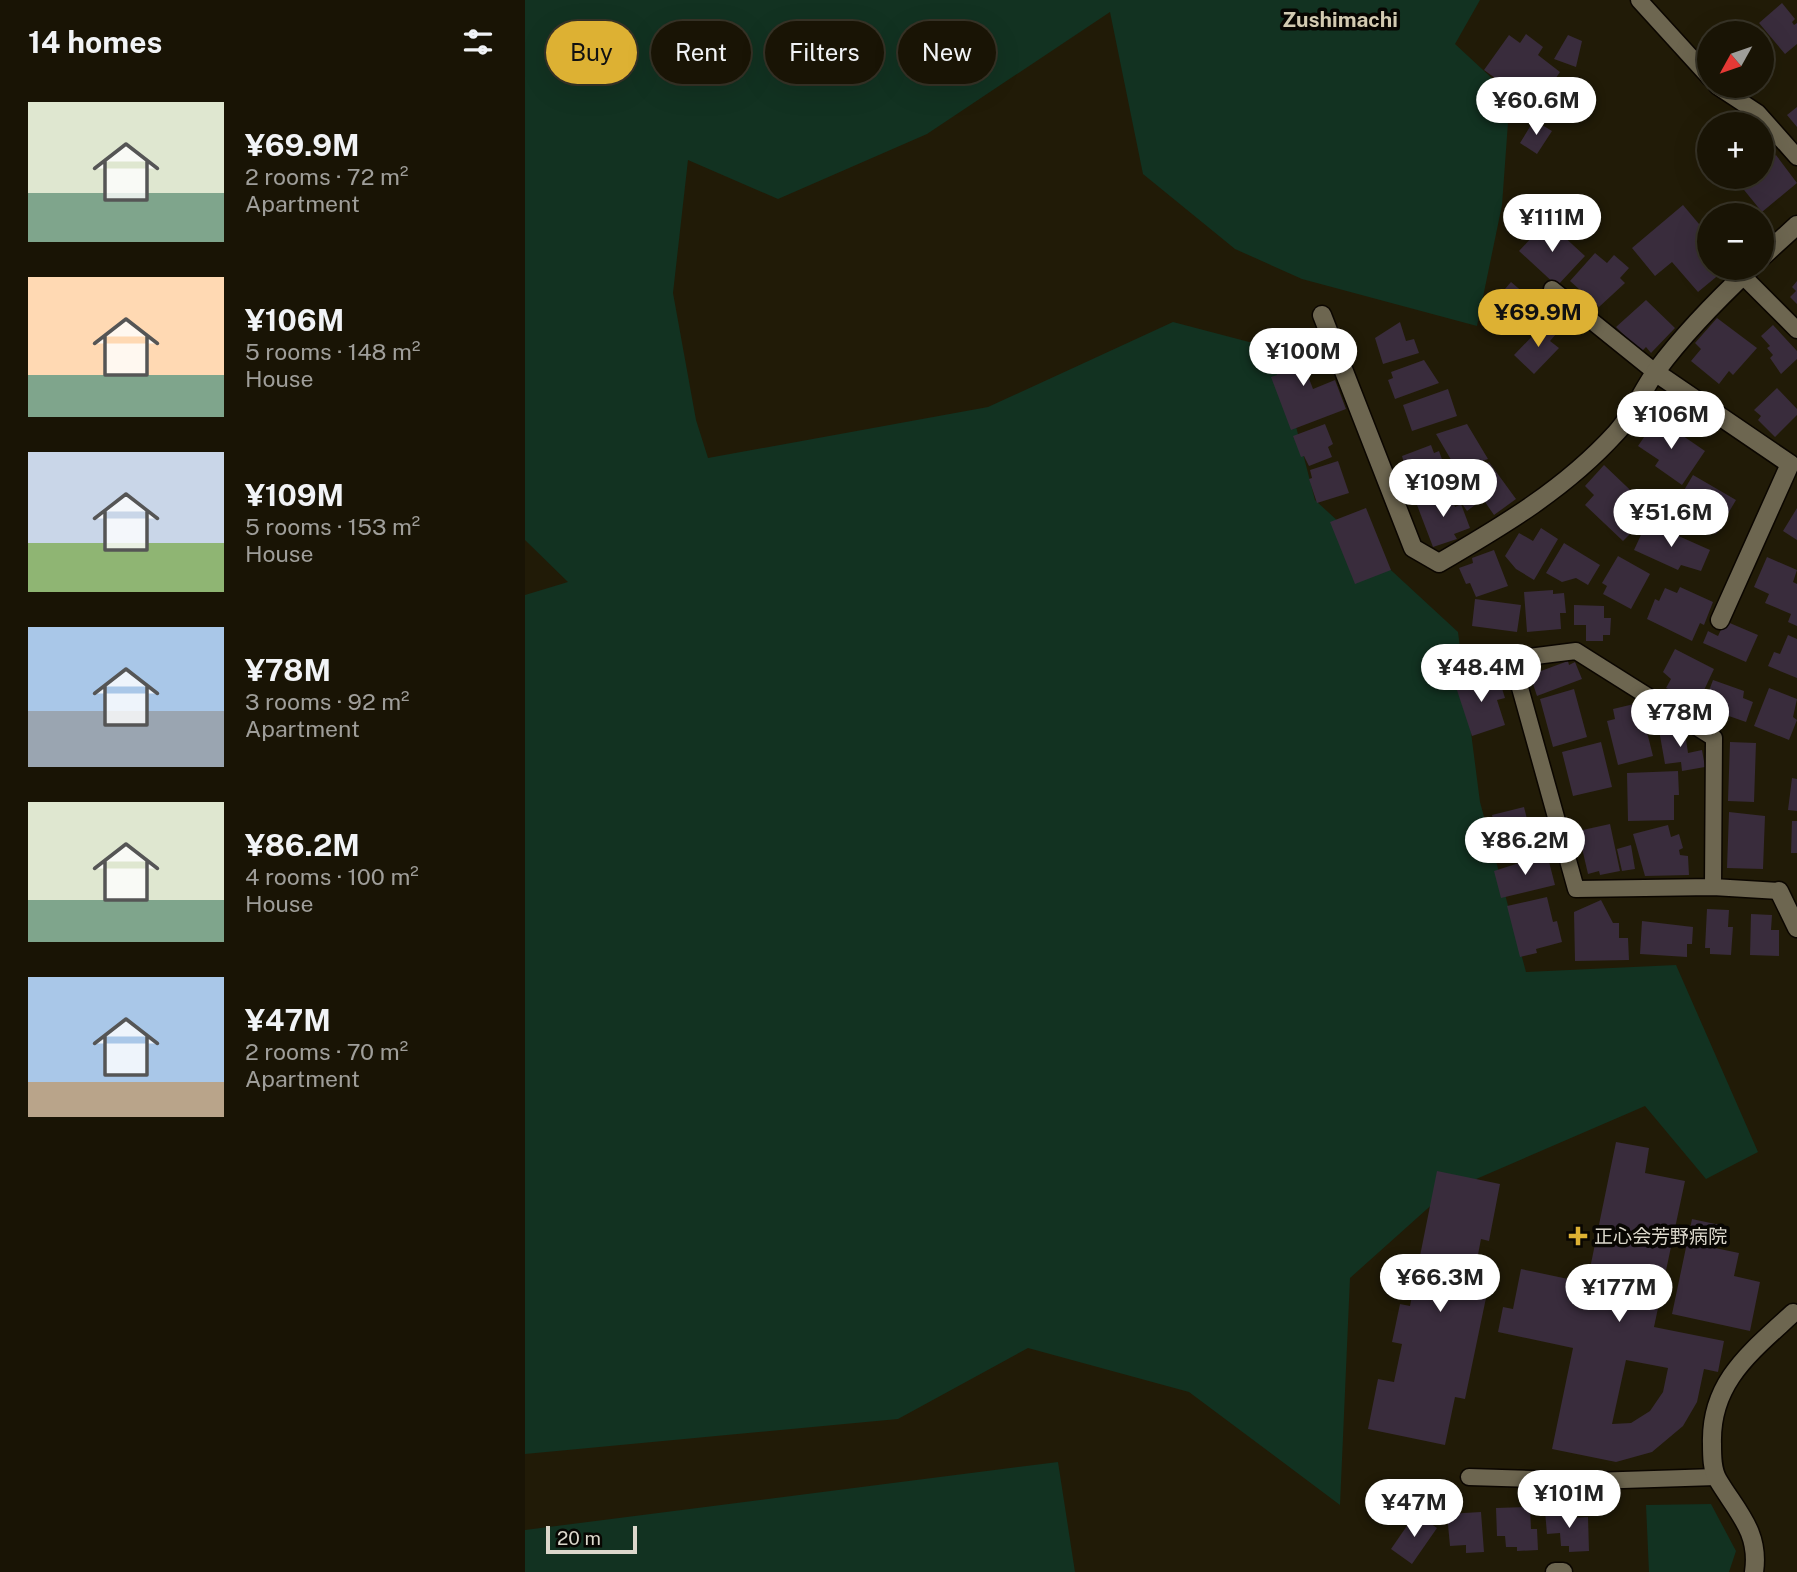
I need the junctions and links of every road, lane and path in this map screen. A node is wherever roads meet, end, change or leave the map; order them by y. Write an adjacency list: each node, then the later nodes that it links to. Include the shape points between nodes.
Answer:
1 (1639, 0): 2 (lane)
2 (1697, 64)
3 (1735, 98): 4 (lane, via 1758,113)
4 (1797, 157)
5 (1797, 225): 6 (street)
6 (1774, 246)
7 (1739, 280): 12 (street, via 1695,321)
8 (1754, 280): 11 (lane)
9 (1552, 289): 12 (lane)
10 (1322, 315): 12 (street, via 1413,548 1439,563 1532,508 1581,469 1619,430)
11 (1797, 330)
12 (1655, 372): 13 (street)
13 (1793, 467): 14 (street)
14 (1720, 620)
15 (1713, 887): 15 (lane, via 1576,889 1512,659 1576,651 1714,738); 16 (lane)
16 (1779, 891): 17 (street)
17 (1797, 928)
18 (1795, 1311): 20 (street, via 1731,1373 1711,1420)
19 (1469, 1477): 20 (lane, via 1605,1481)
20 (1716, 1477): 23 (street, via 1747,1523 1757,1553)
21 (1555, 1572): 22 (street)
22 (1563, 1572)
23 (1754, 1572)

